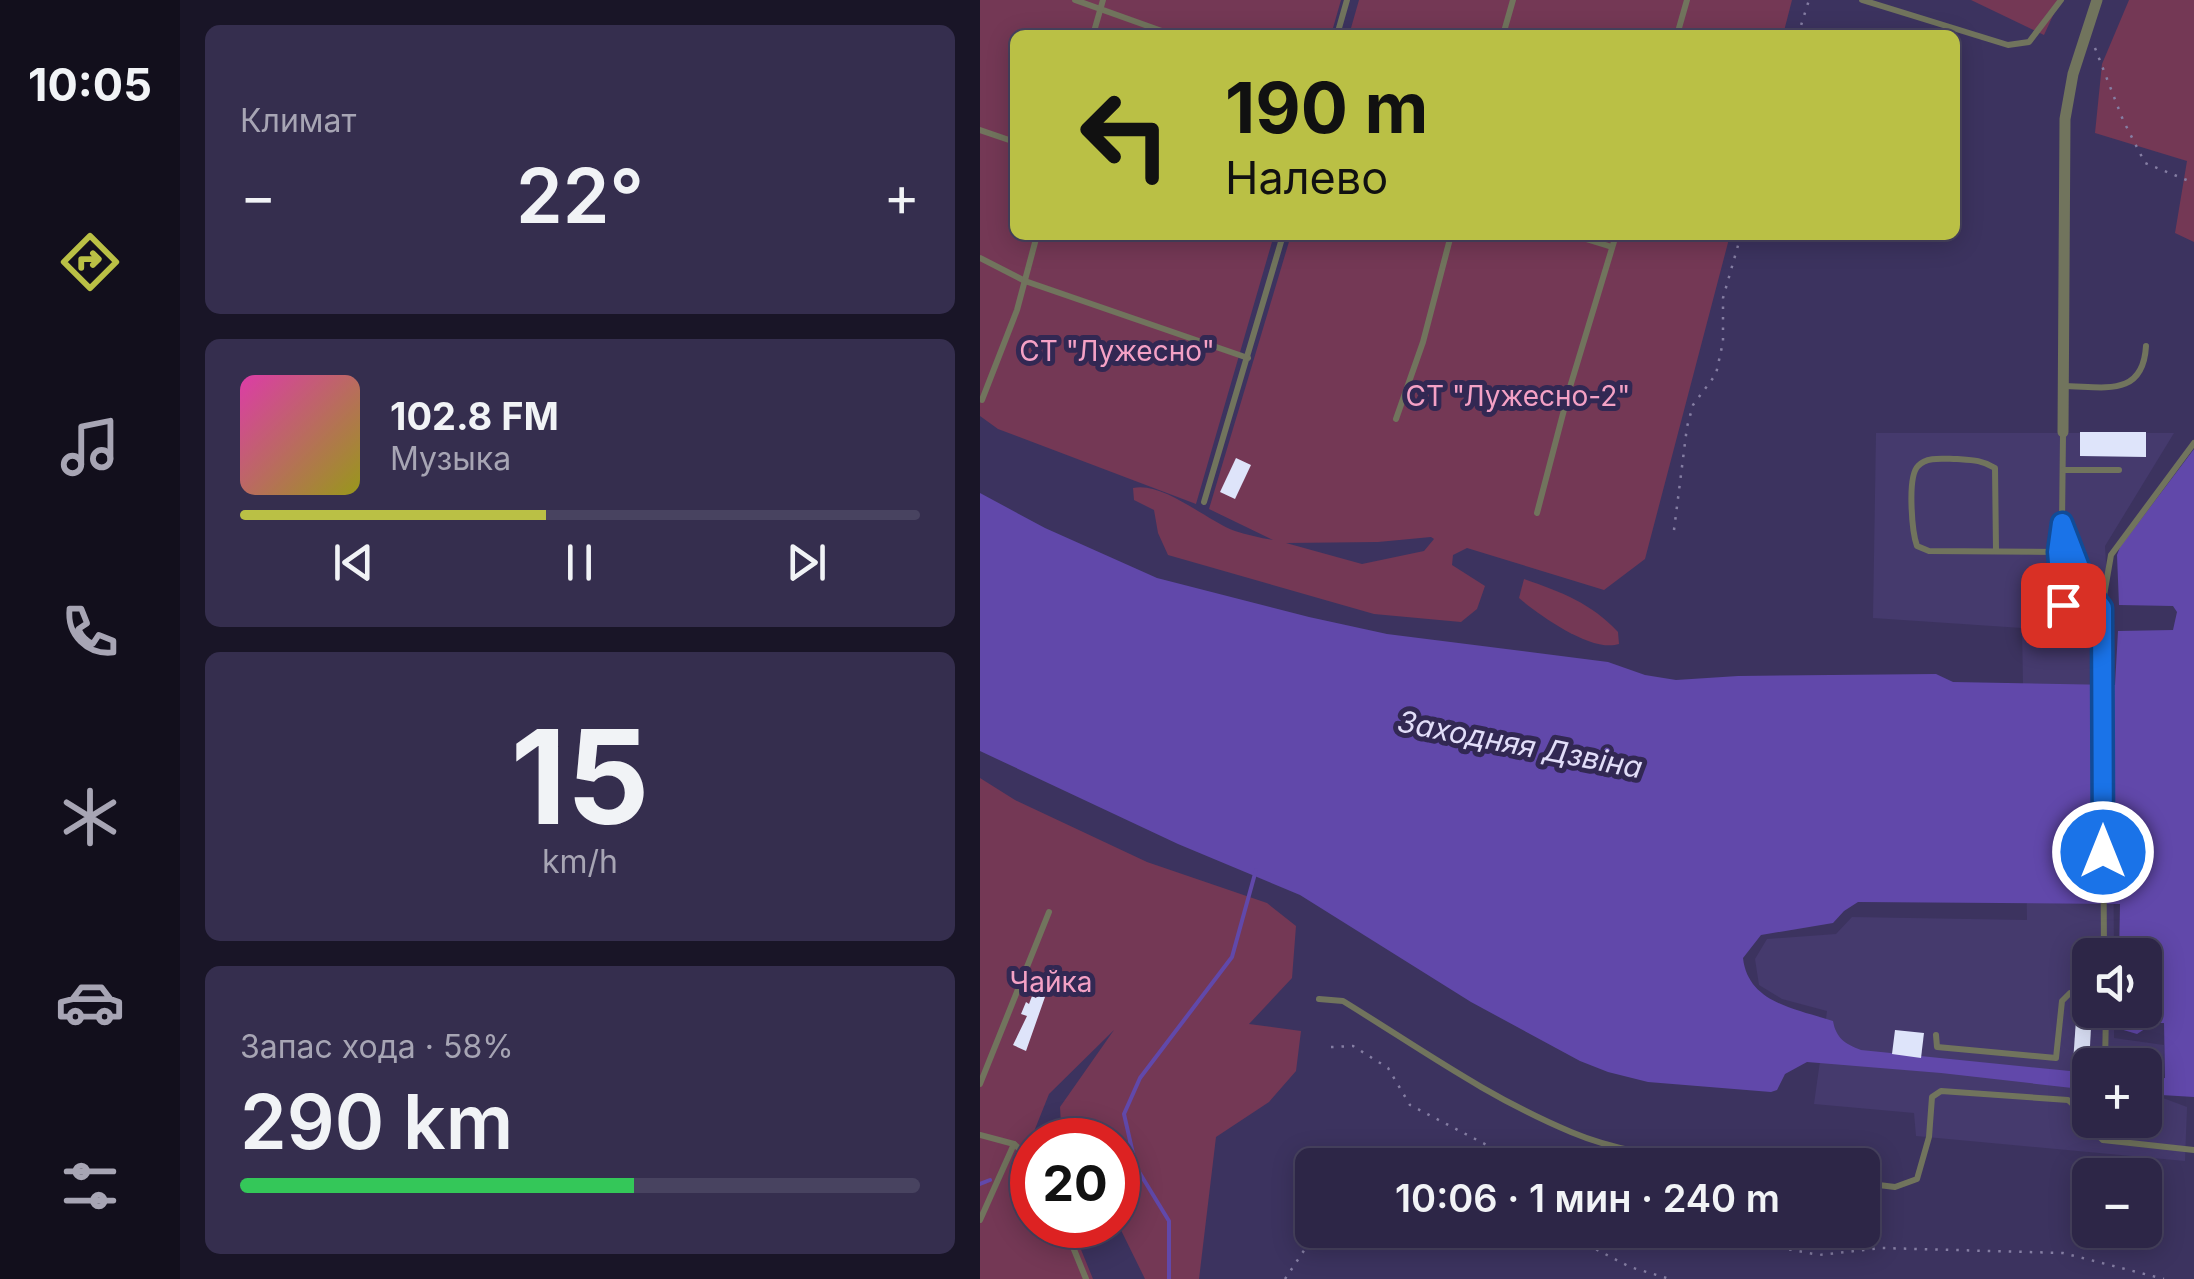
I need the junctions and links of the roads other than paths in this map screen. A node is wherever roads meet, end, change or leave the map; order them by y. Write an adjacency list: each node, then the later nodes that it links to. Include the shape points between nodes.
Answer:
1 (1075, 0): 9 (lane)
2 (1103, 0): 9 (lane)
3 (1347, 0): 12 (lane)
4 (1513, 0): 13 (lane)
5 (1688, 0): 14 (lane)
6 (1862, 0): 15 (lane)
7 (2060, 0): 16 (lane, via 2029,42 2008,45)
8 (2097, 0): 29 (street, via 2065,120)
9 (1100, 9): 10 (lane); 11 (lane)
10 (1094, 30)
11 (1159, 30)
12 (1338, 30)
13 (1504, 30)
14 (1679, 30)
15 (1959, 30)
16 (1960, 30)
17 (980, 130): 18 (lane)
18 (1010, 140)
19 (1036, 240): 26 (lane)
20 (1282, 240): 28 (lane)
21 (1450, 240): 31 (lane)
22 (1589, 240): 24 (lane)
23 (1614, 240): 24 (lane)
24 (1612, 247): 37 (lane)
25 (980, 258): 26 (lane)
26 (1025, 282): 28 (lane); 30 (lane)
27 (2146, 346): 29 (lane, via 2137,378 2122,386)
28 (1248, 358): 36 (lane)
29 (2061, 386): 32 (street)
30 (982, 400)
31 (1396, 419)
32 (2063, 432): 34 (lane)
33 (2194, 443): 41 (lane, via 2110,555)
34 (2063, 470): 35 (lane); 38 (lane)
35 (2118, 470)
36 (1204, 502)
37 (1537, 513)
38 (2062, 523): 40 (lane); 41 (lane, via 2087,588)
39 (1996, 549): 39 (lane, via 1995,468 1984,460 1934,458 1918,464 1912,475 1917,546); 40 (lane)
40 (2058, 552): 42 (lane)
41 (2102, 608): 44 (lane)
42 (2065, 632)
43 (1049, 912): 48 (lane)
44 (2104, 938)
45 (2072, 993): 47 (lane, via 2062,1001 2056,1058 1937,1048)
46 (1318, 1000): 52 (lane, via 1343,1001 1489,1094 1574,1134)
47 (1936, 1035)
48 (980, 1084)
49 (980, 1135): 51 (lane)
50 (2103, 1140): 53 (lane); 55 (lane, via 2068,1100 1941,1091 1932,1097 1917,1179)
51 (1010, 1143)
52 (1625, 1148)
53 (2194, 1150)
54 (1010, 1153): 56 (lane)
55 (1880, 1185)
56 (980, 1220)
57 (1073, 1248): 58 (lane)
58 (1086, 1279)

